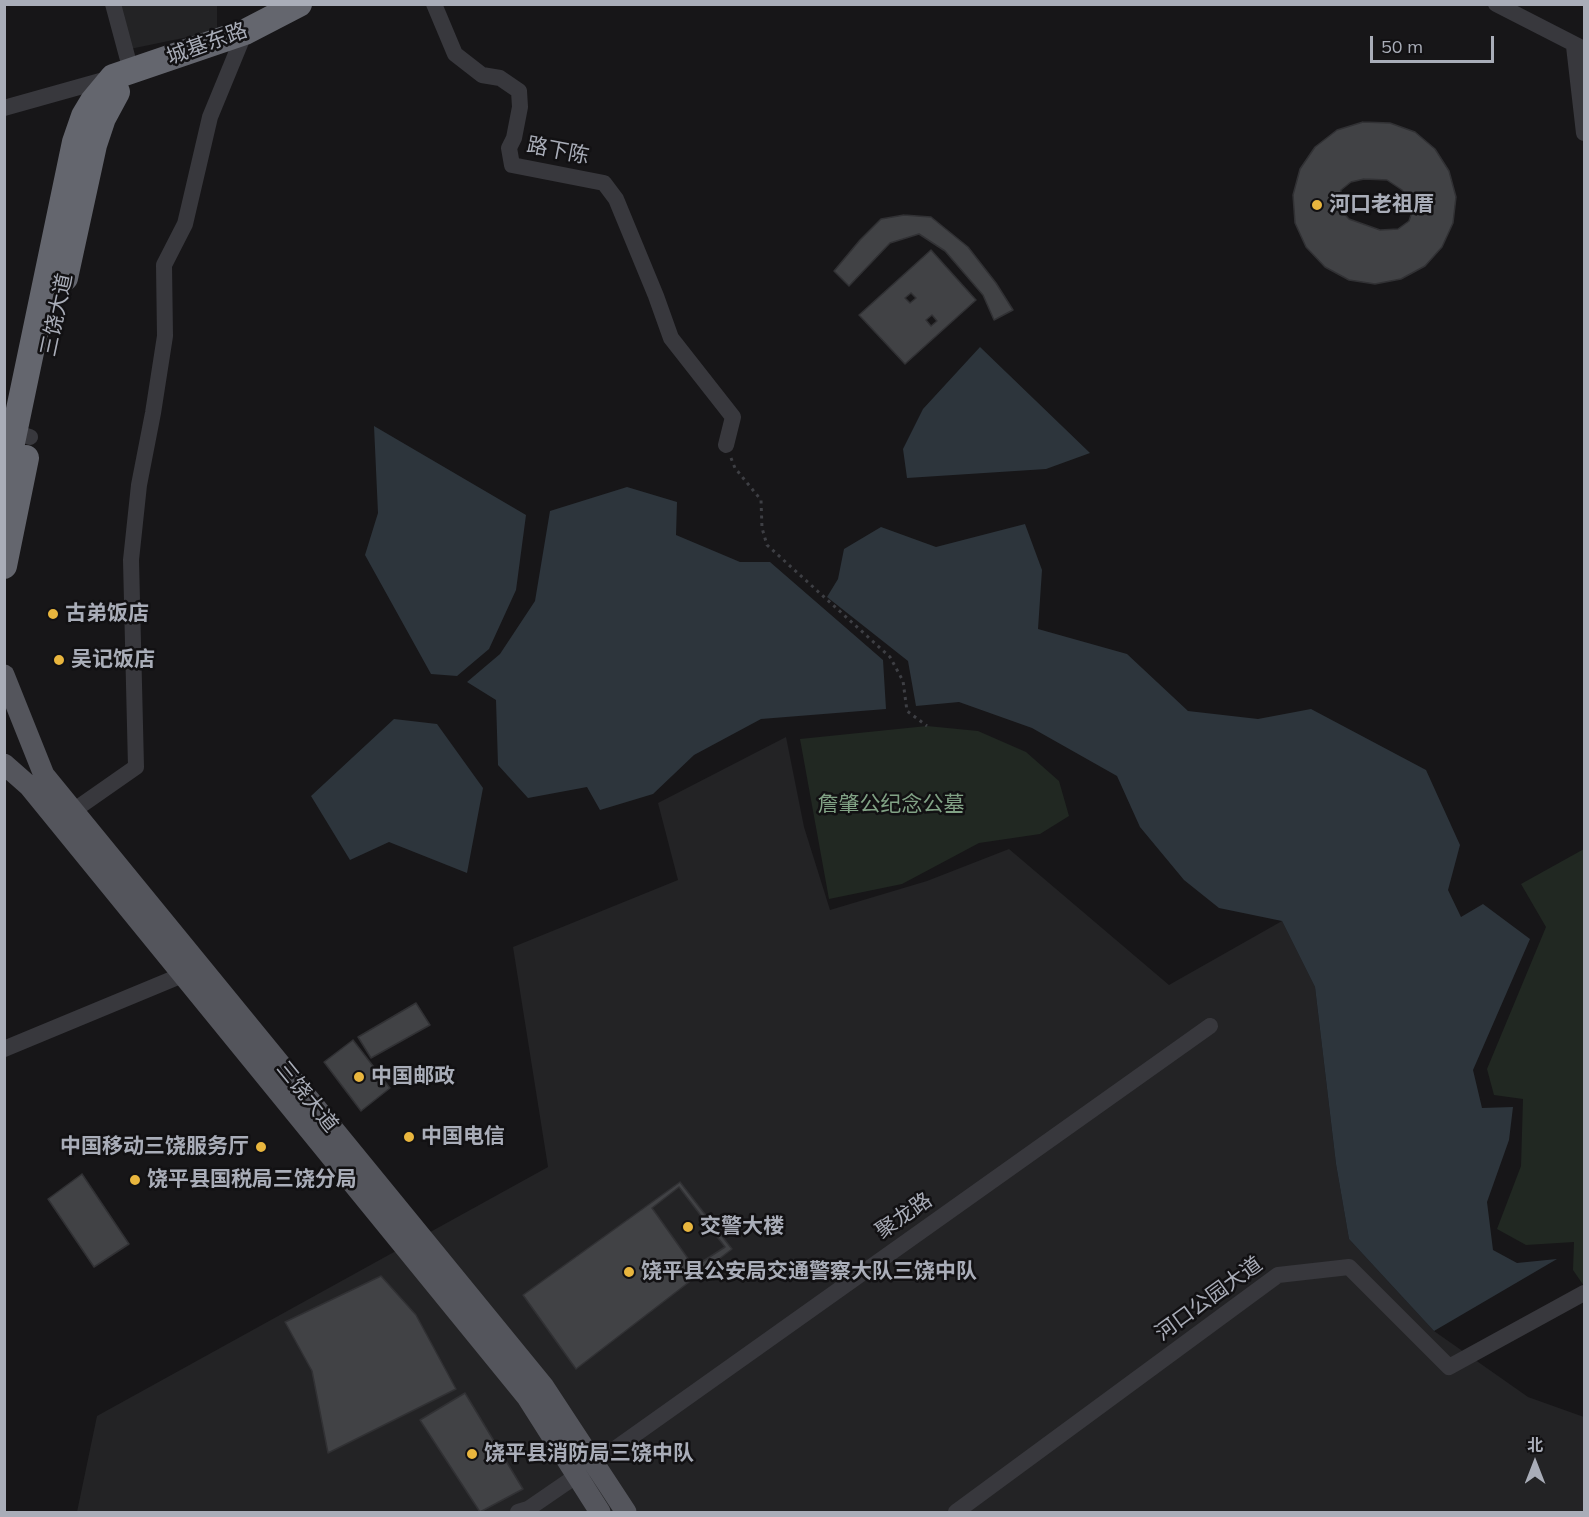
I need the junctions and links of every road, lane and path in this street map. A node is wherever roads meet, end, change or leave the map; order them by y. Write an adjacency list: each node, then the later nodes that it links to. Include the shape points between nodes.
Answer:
1 (113, 4): 7 (street)
2 (299, 4): 5 (highway, 城基东路)
3 (434, 4): 13 (street, 路下陈, via 455,54 482,75 500,78 519,91 520,107 509,148 512,165 604,183 616,199 671,338 733,417)
4 (1496, 4): 6 (street)
5 (245, 32): 7 (highway, 城基东路); 20 (street, via 210,117 185,224 164,265 165,336 139,485 131,560 136,767)
6 (1579, 47): 11 (street)
7 (122, 74): 8 (street); 10 (highway, 三饶大道); 12 (highway, 三饶大道, via 94,145)
8 (68, 90): 9 (street); 10 (street, via 84,98)
9 (4, 108)
10 (89, 108): 12 (highway, 三饶大道, via 75,142)
11 (1584, 133)
12 (16, 433): 14 (highway, 三饶大道); 15 (highway, 三饶大道)
13 (726, 445): 17 (path, via 735,468 761,500 767,545 890,657 903,681 907,711)
14 (4, 481)
15 (5, 563)
16 (4, 675): 19 (main road, 三饶大道)
17 (927, 726)
18 (4, 764): 19 (main road, 三饶大道)
19 (37, 780): 20 (main road, 三饶大道); 21 (main road, 三饶大道)
20 (73, 811): 21 (main road, 三饶大道)
21 (192, 971): 23 (street); 25 (main road, 三饶大道, via 544,1387); 26 (main road, 三饶大道, via 527,1396)
22 (1210, 1026): 25 (street, 聚龙路)
23 (4, 1049)
24 (1584, 1293): 30 (street, 河口公园大道, via 1449,1368 1348,1267 1278,1275)
25 (595, 1463): 26 (street, 聚龙路); 29 (main road, 三饶大道)
26 (577, 1476): 27 (street, 聚龙路); 28 (main road, 三饶大道)
27 (518, 1512)
28 (600, 1512)
29 (626, 1512)
30 (956, 1512)

